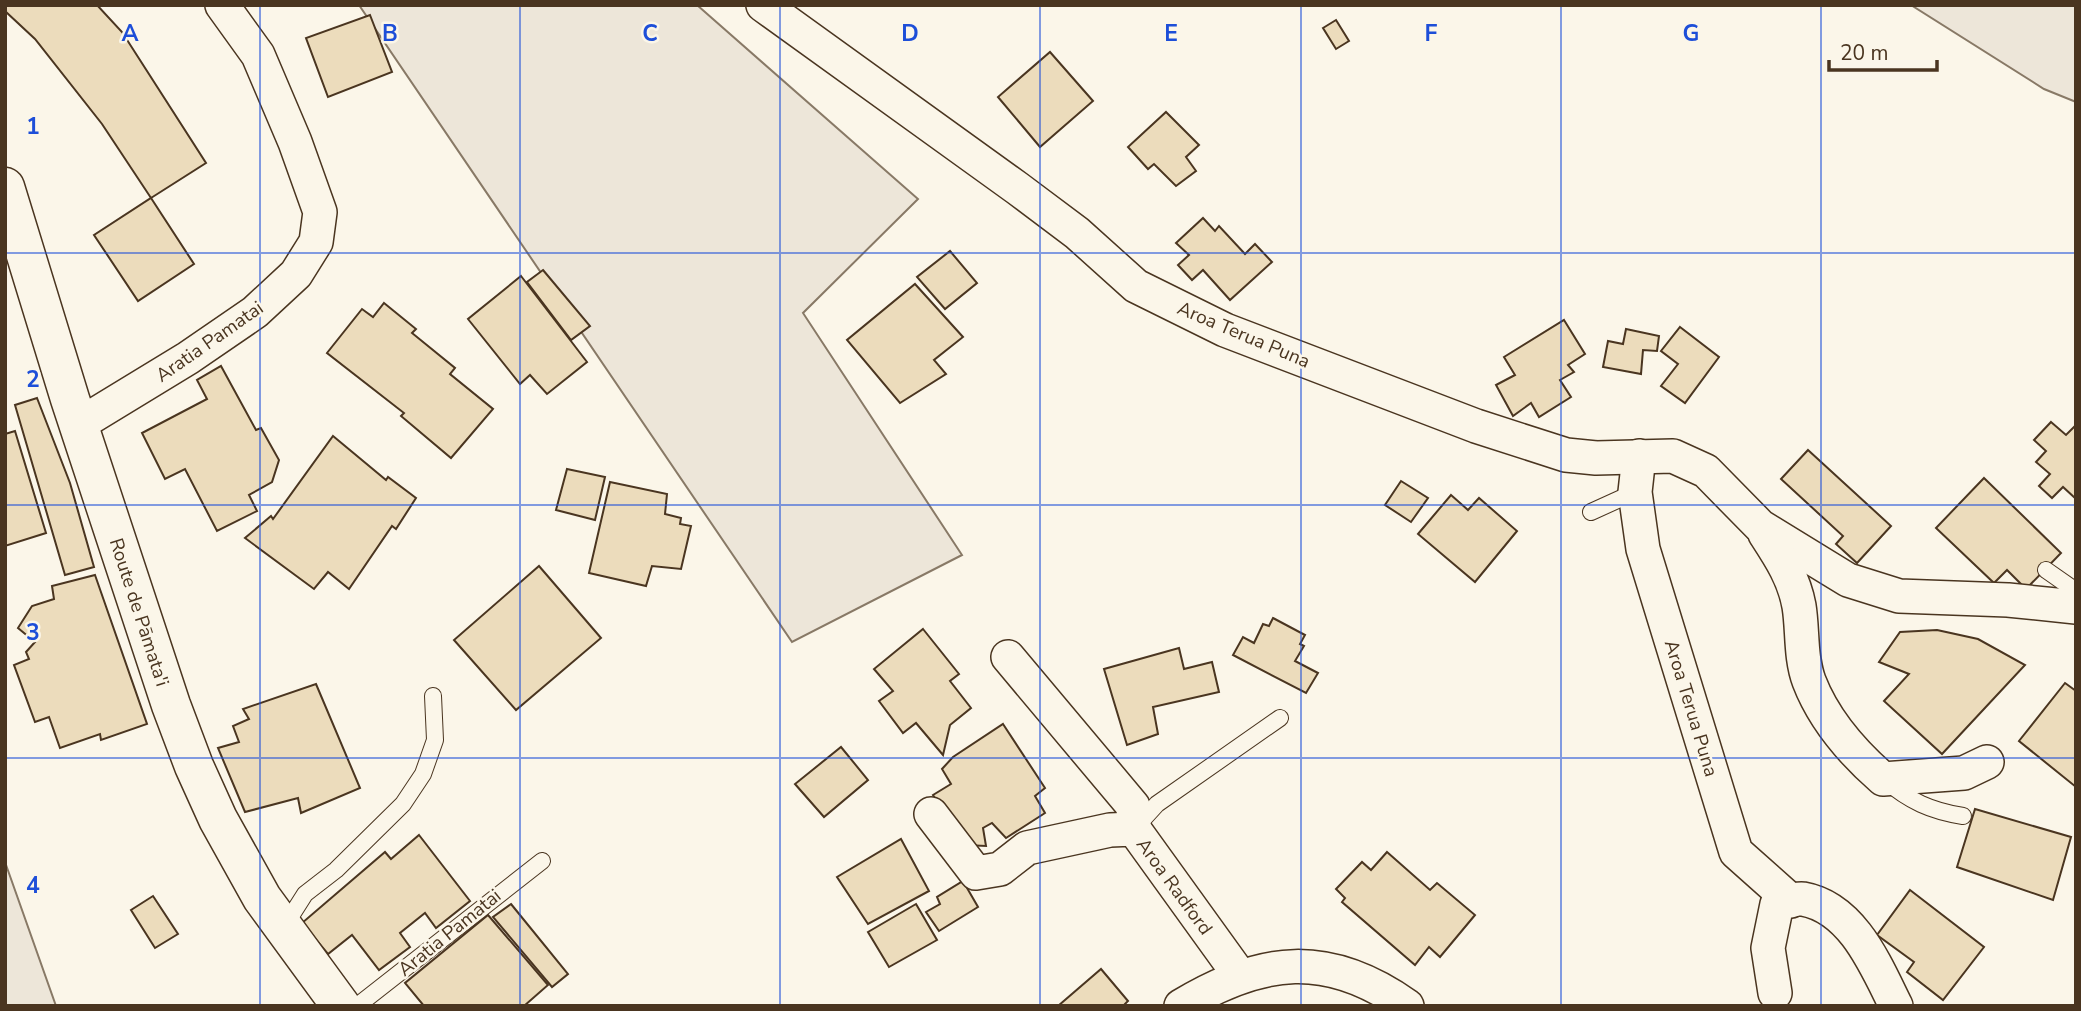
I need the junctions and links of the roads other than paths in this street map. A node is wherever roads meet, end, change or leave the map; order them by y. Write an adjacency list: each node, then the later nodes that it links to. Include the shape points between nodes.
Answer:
1 (222, 5): 4 (street, Aratia Pamatai, via 258,55 295,142 320,212 316,242 296,274 255,312)
2 (763, 5): 5 (street, Aroa Terua Puna, via 1077,233 1136,286 1225,330 1476,426 1566,455)
3 (5, 187): 4 (main road, Route de Pāmata'i)
4 (78, 425): 22 (main road, Route de Pāmata'i, via 194,766 239,859)
5 (1639, 456): 6 (street, Aroa Terua Puna); 8 (street, Aroa Terua Puna, via 1673,456 1706,471)
6 (1635, 492): 7 (lane); 21 (street, Aroa Terua Puna, via 1643,549 1736,852)
7 (1591, 512)
8 (1760, 526): 11 (street, Aroa Terua Puna, via 1848,580 1899,596); 16 (street, Aroa Terua Puna, via 1788,567 1799,605 1809,680 1833,725 1856,755)
9 (2046, 570): 10 (lane)
10 (2076, 591)
11 (2076, 607)
12 (1008, 656): 19 (street, via 1133,806)
13 (433, 696): 22 (lane, via 435,740 423,774 403,804 305,894)
14 (1280, 718): 19 (lane, via 1157,804)
15 (1987, 762): 16 (street, via 1964,773)
16 (1883, 779): 18 (lane, via 1906,799)
17 (931, 814): 19 (street, Aroa Radford, via 976,873 1000,869 1027,848)
18 (1963, 816)
19 (1134, 829): 23 (street, Aroa Radford)
20 (542, 861): 26 (lane, Aratia Pamatai)
21 (1791, 901): 24 (street, via 1777,904 1768,948); 29 (street, Aroa Terua Puna, via 1802,898 1836,914 1860,939)
22 (283, 929): 25 (main road, Route de Pāmata'i)
23 (1240, 976): 27 (street); 28 (street, via 1307,966 1341,971 1377,984)
24 (1774, 993)
25 (341, 1006)
26 (357, 1006)
27 (1181, 1006)
28 (1407, 1006)
29 (1896, 1006)

